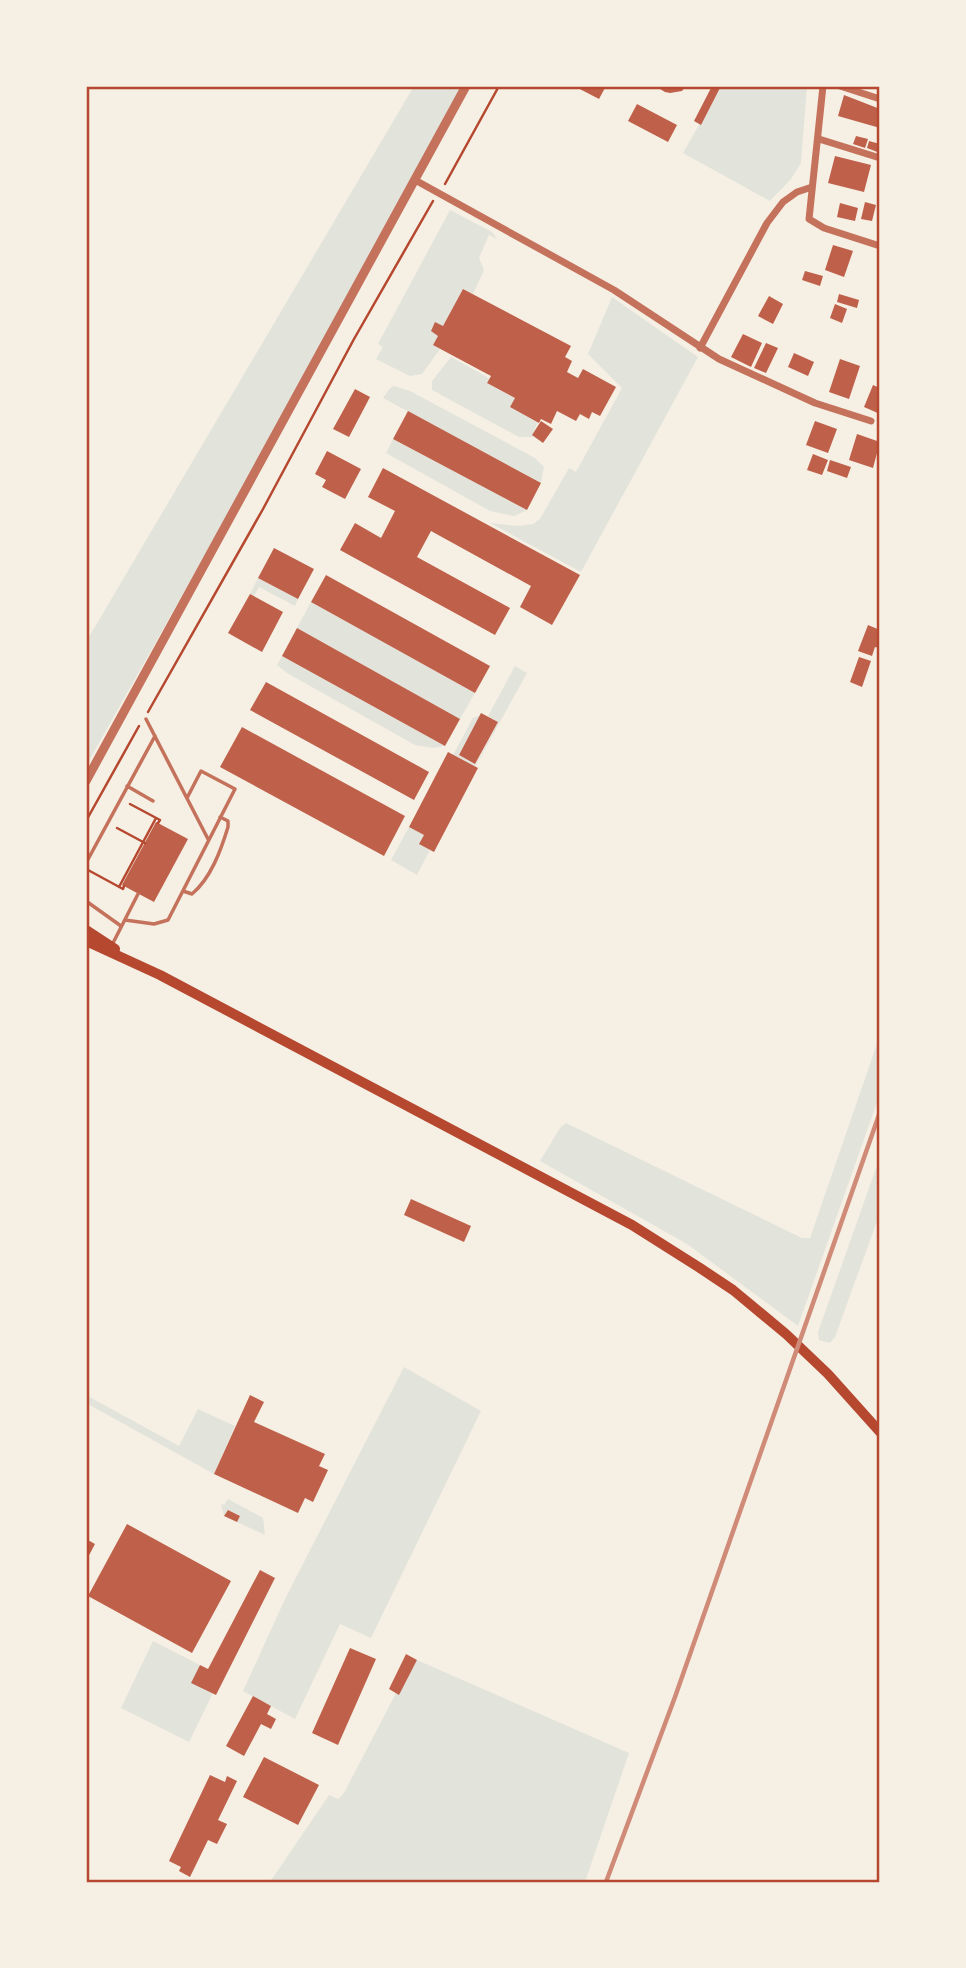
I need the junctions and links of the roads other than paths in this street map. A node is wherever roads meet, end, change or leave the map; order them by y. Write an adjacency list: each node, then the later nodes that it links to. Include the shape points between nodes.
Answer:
1 (466, 86): 7 (street)
2 (823, 86): 5 (street)
3 (840, 86): 4 (street)
4 (880, 99)
5 (819, 139): 6 (street); 8 (street)
6 (880, 158)
7 (415, 180): 10 (street, via 614,290); 14 (street)
8 (812, 187): 9 (street, via 809,219); 10 (street, via 797,192 773,214)
9 (880, 246)
10 (700, 348): 11 (street, via 791,393)
11 (870, 421)
12 (146, 719): 13 (lane)
13 (155, 736): 15 (lane); 16 (lane)
14 (86, 781)
15 (127, 786): 17 (lane); 20 (lane)
16 (187, 798): 18 (lane, via 201,771 235,789); 19 (lane)
17 (153, 801)
18 (220, 817): 19 (lane); 21 (lane, via 228,821 228,827 214,863 198,889 192,894)
19 (208, 840): 21 (lane)
20 (86, 863)
21 (183, 891): 24 (lane, via 168,920 154,924)
22 (138, 894): 24 (lane)
23 (86, 901): 25 (lane)
24 (125, 920): 25 (lane)
25 (121, 927): 28 (lane)
26 (86, 930): 29 (main road)
27 (86, 941): 29 (main road)
28 (113, 943)
29 (127, 958): 30 (main road, via 632,1225 682,1256 786,1334)
30 (880, 1432)

